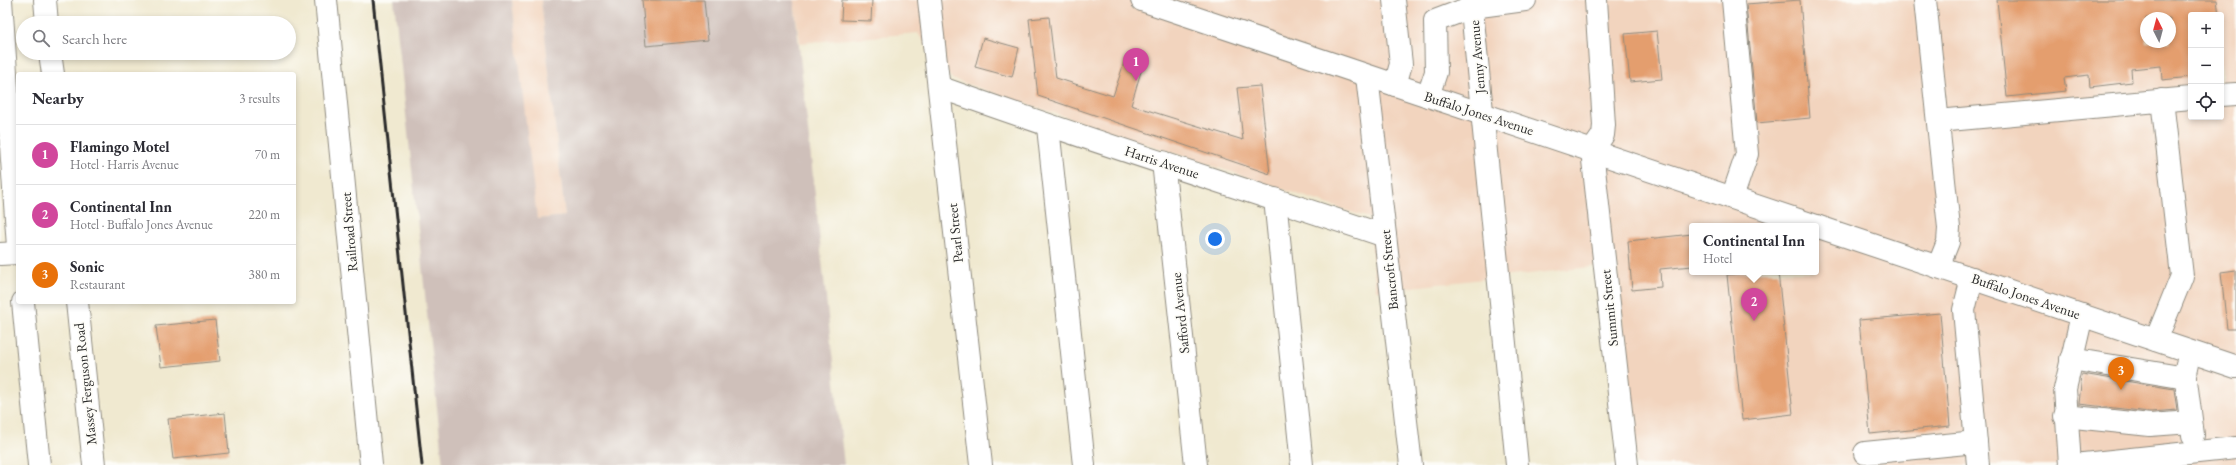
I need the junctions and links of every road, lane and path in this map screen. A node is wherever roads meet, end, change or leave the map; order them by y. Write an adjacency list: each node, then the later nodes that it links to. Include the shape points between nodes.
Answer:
1 (1, 0): 29 (street)
2 (45, 0): 12 (street)
3 (326, 0): 57 (street, Railroad Street)
4 (929, 0): 17 (street, Pearl Street)
5 (1142, 0): 15 (street, Buffalo Jones Avenue)
6 (1394, 0): 16 (street, via 1401,64)
7 (1525, 0): 11 (street)
8 (1596, 0): 26 (street, via 1604,125 1603,134)
9 (1733, 0): 28 (street, via 1747,154)
10 (1925, 0): 24 (street)
11 (1472, 4): 20 (street, via 1435,21 1436,72); 23 (street, Jenny Avenue)
12 (46, 16)
13 (51, 60): 14 (street)
14 (53, 72)
15 (1367, 76): 16 (street, Buffalo Jones Avenue); 34 (street, Bancroft Street)
16 (1395, 85): 20 (street, Buffalo Jones Avenue)
17 (939, 87): 25 (street, Harris Avenue); 58 (street, Pearl Street)
18 (2236, 94): 19 (street)
19 (2224, 95)
20 (1428, 96): 23 (street, Buffalo Jones Avenue)
21 (2188, 98): 22 (street)
22 (2162, 100): 24 (street); 42 (street, via 2182,276)
23 (1482, 114): 26 (street, Buffalo Jones Avenue); 63 (street, Jenny Avenue)
24 (1938, 121): 37 (street, via 1949,228 1948,242)
25 (1048, 127): 27 (street, Harris Avenue); 59 (street)
26 (1592, 151): 28 (street, Buffalo Jones Avenue); 64 (street, Summit Street)
27 (1163, 162): 30 (street, Harris Avenue); 60 (street, Safford Avenue)
28 (1732, 198): 31 (street, Buffalo Jones Avenue)
29 (11, 199): 33 (street)
30 (1275, 199): 34 (street, Harris Avenue); 61 (street)
31 (1807, 223)
32 (1819, 227): 37 (street, Buffalo Jones Avenue)
33 (16, 233)
34 (1385, 236): 62 (street, Bancroft Street)
35 (16, 253): 36 (street)
36 (0, 254)
37 (1938, 267): 38 (street, Buffalo Jones Avenue)
38 (1972, 278): 41 (street, Buffalo Jones Avenue); 49 (street, via 1964,310)
39 (23, 304): 55 (street)
40 (77, 304): 56 (street, Massey Ferguson Road)
41 (2082, 315): 42 (street, Buffalo Jones Avenue); 44 (street)
42 (2156, 340): 43 (street, Buffalo Jones Avenue)
43 (2192, 352): 45 (street, Buffalo Jones Avenue); 46 (street, via 2186,369)
44 (2071, 359): 46 (street); 47 (street, via 2065,389)
45 (2236, 367)
46 (2186, 378): 48 (street)
47 (2065, 416): 48 (street, via 2150,425); 66 (street)
48 (2192, 422): 51 (street)
49 (1976, 442): 53 (street); 65 (street)
50 (2236, 448): 51 (street)
51 (2195, 452): 54 (street)
52 (1865, 453): 53 (street)
53 (1901, 457)
54 (2086, 464)
55 (38, 465)
56 (94, 465)
57 (371, 465)
58 (980, 465)
59 (1084, 465)
60 (1196, 465)
61 (1302, 465)
62 (1411, 465)
63 (1517, 465)
64 (1627, 465)
65 (1978, 465)
66 (2070, 465)

